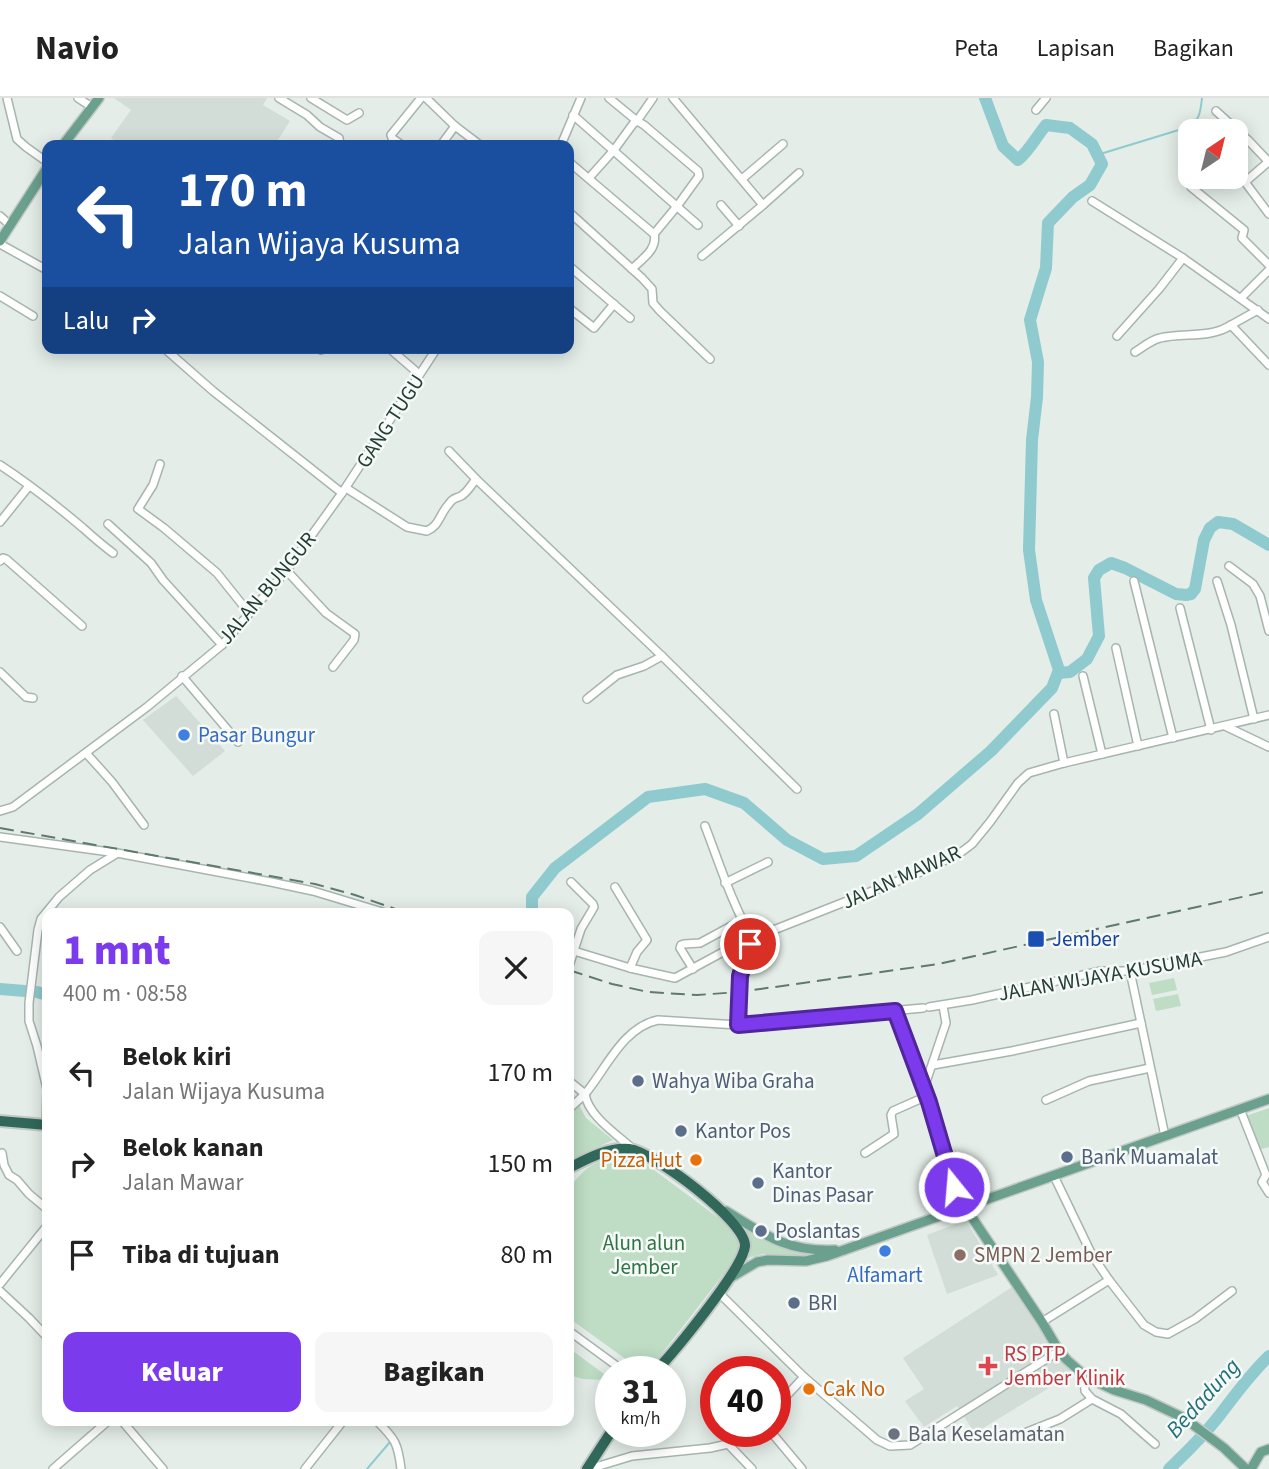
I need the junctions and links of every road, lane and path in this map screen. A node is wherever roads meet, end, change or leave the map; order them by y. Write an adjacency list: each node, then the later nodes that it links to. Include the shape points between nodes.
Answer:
1 (7, 98): 30 (street, via 18,139)
2 (78, 98): 13 (street)
3 (99, 98): 13 (main road)
4 (279, 98): 22 (street)
5 (421, 98): 23 (street, via 391,135)
6 (426, 98): 20 (street)
7 (581, 98): 17 (street)
8 (609, 98): 19 (street)
9 (653, 98): 19 (street)
10 (673, 98): 35 (street)
11 (1046, 98): 14 (street)
12 (315, 99): 16 (street, via 347,120)
13 (92, 107): 21 (main road)
14 (1036, 110)
15 (1216, 111): 18 (street)
16 (359, 113)
17 (573, 115): 26 (street); 29 (street)
18 (1225, 119)
19 (637, 121): 29 (street); 40 (street, via 698,171)
20 (454, 126): 24 (street); 25 (street)
21 (67, 140)
22 (339, 140)
23 (395, 140)
24 (444, 140)
25 (473, 140)
26 (563, 140)
27 (1248, 140): 36 (street, via 1267,160)
28 (783, 144): 35 (street)
29 (614, 150): 34 (street); 40 (street)
30 (42, 158)
31 (574, 166): 34 (street)
32 (799, 173): 42 (street)
33 (42, 176): 46 (main road)
34 (589, 178): 49 (street)
35 (742, 179): 42 (street)
36 (1248, 179)
37 (1248, 186): 43 (street)
38 (1193, 189): 53 (street, via 1244,230 1242,238)
39 (1092, 201): 52 (street)
40 (678, 205): 47 (street); 49 (street)
41 (721, 205): 48 (street)
42 (763, 205): 48 (street)
43 (1269, 214)
44 (0, 216): 46 (street)
45 (574, 217): 55 (street)
46 (10, 225): 50 (main road)
47 (698, 225)
48 (739, 226): 51 (street)
49 (653, 234): 55 (street, via 655,245)
50 (0, 242): 54 (street)
51 (702, 256)
52 (1183, 258): 59 (street); 67 (street)
53 (1269, 265)
54 (42, 267)
55 (632, 269): 72 (street, via 652,289 653,303)
56 (574, 270): 60 (street)
57 (1269, 270): 59 (street)
58 (0, 296): 63 (street)
59 (1241, 298): 61 (street)
60 (614, 304): 62 (street, via 594,328); 64 (street)
61 (1258, 310): 65 (street); 66 (street)
62 (574, 312)
63 (33, 316)
64 (630, 318)
65 (1269, 319)
66 (1231, 325): 68 (street, via 1212,333 1157,338); 73 (street)
67 (1117, 336)
68 (1135, 352)
69 (171, 354): 80 (street)
70 (395, 354): 74 (street)
71 (433, 354): 74 (street, GANG TUGU)
72 (710, 359)
73 (1269, 365)
74 (419, 374): 80 (street, GANG TUGU)
75 (449, 451): 78 (street)
76 (160, 464): 90 (street, via 138,509 218,573)
77 (0, 465): 79 (street)
78 (476, 479): 80 (street, via 446,506 428,531 407,527); 95 (street)
79 (29, 486): 81 (street); 83 (street)
80 (344, 490): 86 (street, JALAN BUNGUR)
81 (0, 522)
82 (108, 524): 93 (street, via 151,563)
83 (113, 553)
84 (0, 561): 91 (street, via 5,559)
85 (1229, 566): 92 (street, via 1253,584)
86 (286, 570): 90 (street, JALAN BUNGUR); 96 (street, via 326,613 355,634)
87 (1134, 581): 107 (street)
88 (1217, 581): 104 (street)
89 (1180, 608): 106 (street)
90 (249, 613): 93 (street, JALAN BUNGUR)
91 (82, 626)
92 (1269, 631)
93 (222, 645): 98 (street, JALAN BUNGUR)
94 (1116, 648): 109 (street)
95 (662, 656): 101 (street, via 617,675); 114 (street)
96 (333, 667)
97 (0, 671): 100 (street, via 26,697)
98 (182, 676): 108 (street); 111 (street, JALAN BUNGUR)
99 (1083, 676): 112 (street)
100 (33, 698)
101 (587, 699)
102 (1055, 714): 113 (street)
103 (1268, 717): 104 (street, JALAN MAWAR)
104 (1254, 719): 105 (street, JALAN MAWAR)
105 (1224, 726): 106 (street, JALAN MAWAR); 110 (street)
106 (1211, 730): 107 (street, JALAN MAWAR)
107 (1173, 738): 109 (street, JALAN MAWAR)
108 (238, 742)
109 (1138, 746): 112 (street, JALAN MAWAR)
110 (1269, 747)
111 (86, 753): 115 (street, JALAN BUNGUR, via 13,807); 116 (street)
112 (1102, 754): 113 (street, JALAN MAWAR)
113 (1064, 763): 130 (street, JALAN MAWAR, via 1029,773 960,853)
114 (797, 789)
115 (0, 811)
116 (144, 825)
117 (705, 826): 122 (street)
118 (0, 837): 119 (street)
119 (117, 853): 124 (street, via 79,879); 125 (street, via 313,891)
120 (768, 862): 122 (street)
121 (571, 882): 132 (street, via 594,905)
122 (726, 883): 130 (street)
123 (615, 887): 133 (street, via 647,938)
124 (50, 908)
125 (369, 908)
126 (42, 918): 141 (street, via 29,1021)
127 (735, 924): 134 (street, via 700,943 681,945)
128 (0, 927): 131 (street)
129 (1269, 937): 135 (street, JALAN WIJAYA KUSUMA, via 1226,953)
130 (752, 942): 134 (street, JALAN MAWAR, via 734,946); 139 (street, via 740,976)
131 (17, 951)
132 (574, 951): 133 (street, JALAN MAWAR)
133 (630, 968): 134 (street, JALAN MAWAR, via 675,978)
134 (692, 969)
135 (1130, 971): 136 (street, JALAN WIJAYA KUSUMA, via 1101,971); 138 (street)
136 (943, 1006): 137 (street, JALAN WIJAYA KUSUMA); 140 (street, via 946,1023)
137 (895, 1011): 139 (street, JALAN WIJAYA KUSUMA); 144 (street)
138 (1141, 1023): 140 (street); 142 (street)
139 (738, 1025): 145 (street, JALAN WIJAYA KUSUMA, via 658,1020 641,1026)
140 (933, 1065): 144 (street)
141 (42, 1066)
142 (1150, 1068): 147 (street, via 1089,1081); 152 (street)
143 (574, 1084): 145 (street)
144 (925, 1092): 155 (street, via 892,1111 894,1134); 161 (street, via 954,1187)
145 (585, 1094): 148 (street, JALAN WIJAYA KUSUMA); 153 (street, via 596,1116)
146 (1269, 1099): 149 (main road)
147 (1046, 1100)
148 (574, 1104)
149 (1240, 1109): 152 (main road); 158 (street)
150 (0, 1121): 151 (highway)
151 (42, 1125)
152 (1165, 1136): 157 (main road)
153 (634, 1150): 156 (highway, via 610,1151); 160 (highway, via 666,1167)
154 (2, 1153): 159 (street, via 9,1175)
155 (865, 1153)
156 (574, 1166)
157 (1054, 1176): 161 (main road); 165 (street)
158 (1269, 1193)
159 (42, 1205)
160 (715, 1205): 163 (main road, via 788,1245); 164 (highway, via 745,1243)
161 (965, 1207): 163 (main road); 170 (main road)
162 (42, 1232): 166 (street)
163 (847, 1249): 164 (main road, via 806,1261 757,1262)
164 (730, 1278): 169 (highway)
165 (1108, 1280): 167 (street, via 1144,1325 1168,1334); 170 (street)
166 (0, 1284)
167 (1232, 1291)
168 (0, 1292): 171 (street)
169 (719, 1293): 175 (highway); 177 (street)
170 (1042, 1322): 173 (main road)
171 (42, 1332)
172 (574, 1335): 174 (street)
173 (1059, 1351): 176 (main road); 177 (street, via 902,1446 877,1440)
174 (603, 1356)
175 (668, 1356)
176 (1084, 1375): 179 (street, via 1085,1391); 198 (main road, via 1184,1418)
177 (804, 1377): 178 (street)
178 (791, 1391)
179 (1092, 1399): 184 (street, via 1060,1419); 185 (street, via 1121,1414)
180 (102, 1426): 191 (street)
181 (126, 1426): 192 (street)
182 (339, 1426): 193 (street)
183 (382, 1426): 194 (street, via 398,1446)
184 (1022, 1434)
185 (1156, 1444)
186 (602, 1447): 195 (highway)
187 (714, 1447): 195 (street, via 632,1456)
188 (731, 1447): 196 (street)
189 (784, 1447): 197 (street)
190 (1269, 1449): 199 (main road, via 1261,1452)
191 (53, 1469)
192 (163, 1469)
193 (305, 1469)
194 (401, 1469)
195 (588, 1469)
196 (752, 1469)
197 (802, 1469)
198 (1246, 1469)
199 (1251, 1469)

